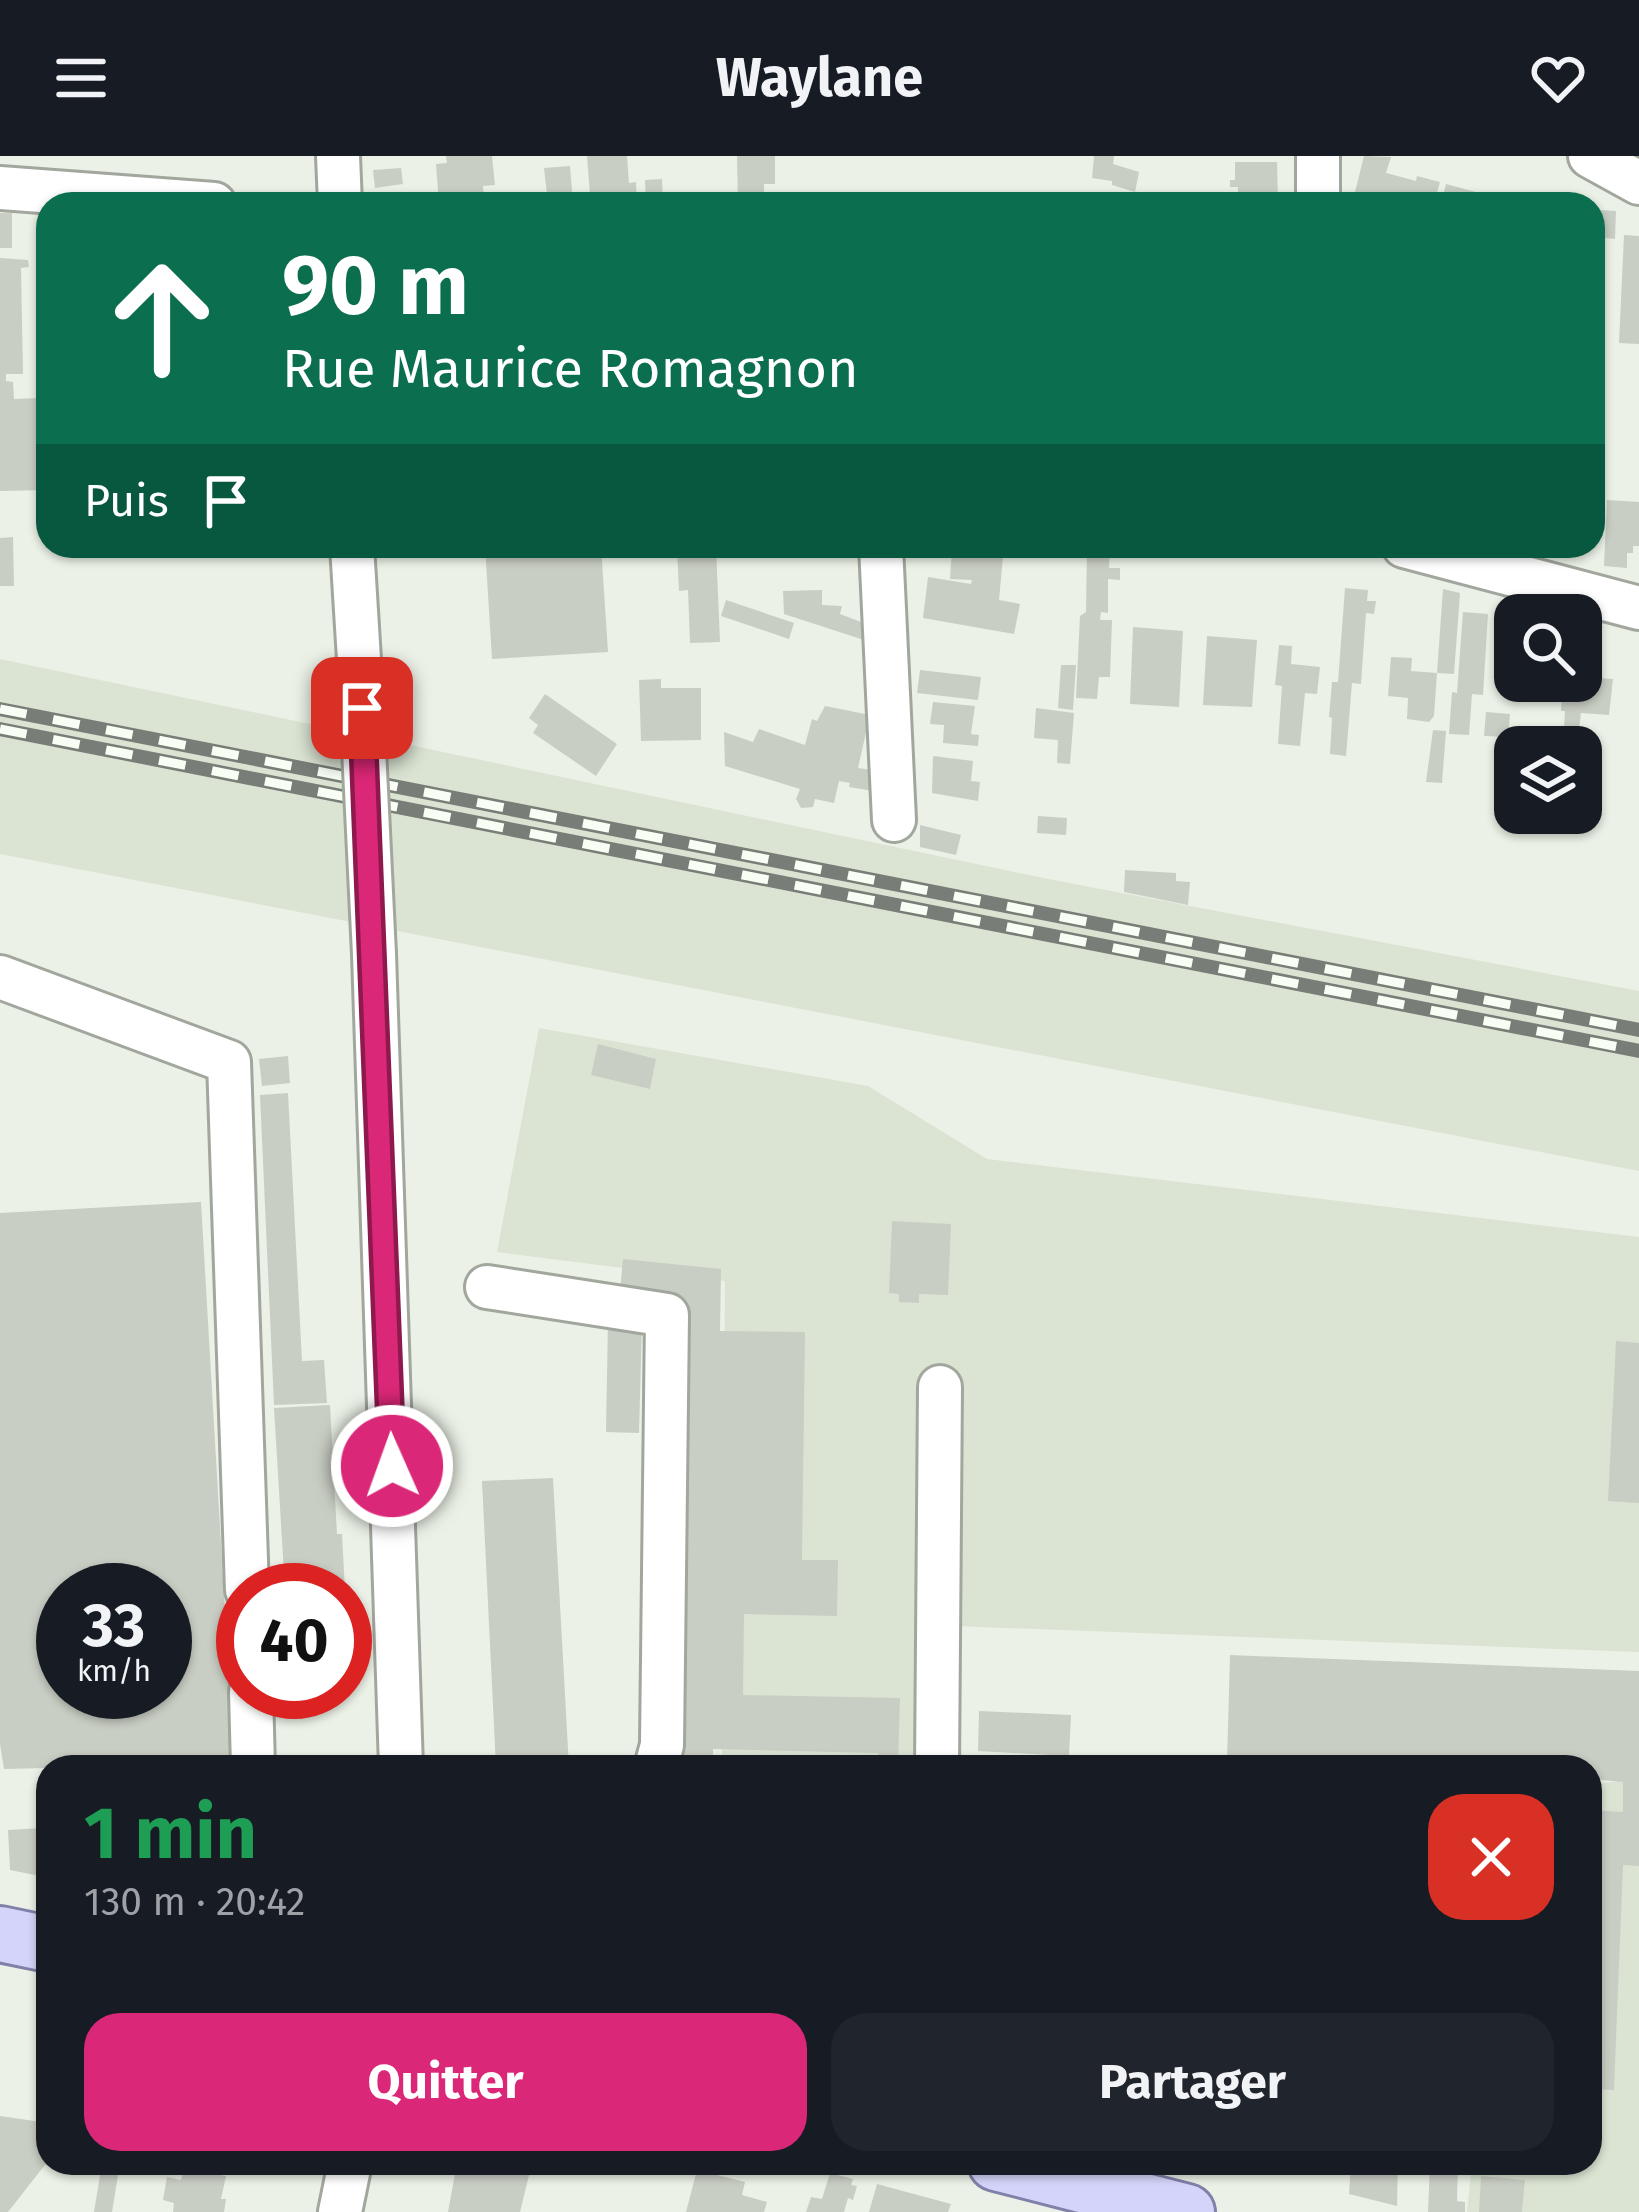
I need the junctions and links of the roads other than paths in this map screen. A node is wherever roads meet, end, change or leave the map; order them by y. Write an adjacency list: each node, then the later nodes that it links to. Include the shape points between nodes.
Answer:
1 (338, 156): 7 (street)
2 (1318, 156): 8 (street)
3 (1590, 156): 4 (street)
4 (1639, 183)
5 (0, 188): 6 (street)
6 (54, 192)
7 (340, 192)
8 (1318, 192)
9 (353, 558): 20 (street, bridge)
10 (882, 558): 13 (street)
11 (1449, 558): 12 (street)
12 (1639, 608)
13 (894, 820)
14 (0, 976): 17 (street, via 229,1061)
15 (487, 1287): 21 (street, via 667,1315)
16 (940, 1387): 22 (street)
17 (246, 1563)
18 (252, 1719): 19 (street)
19 (254, 1755)
20 (400, 1755)
21 (659, 1755)
22 (937, 1755)
23 (0, 1934): 24 (main road)
24 (36, 1942)
25 (348, 2175): 27 (street)
26 (1043, 2175): 28 (main road)
27 (340, 2212)
28 (1187, 2212)

